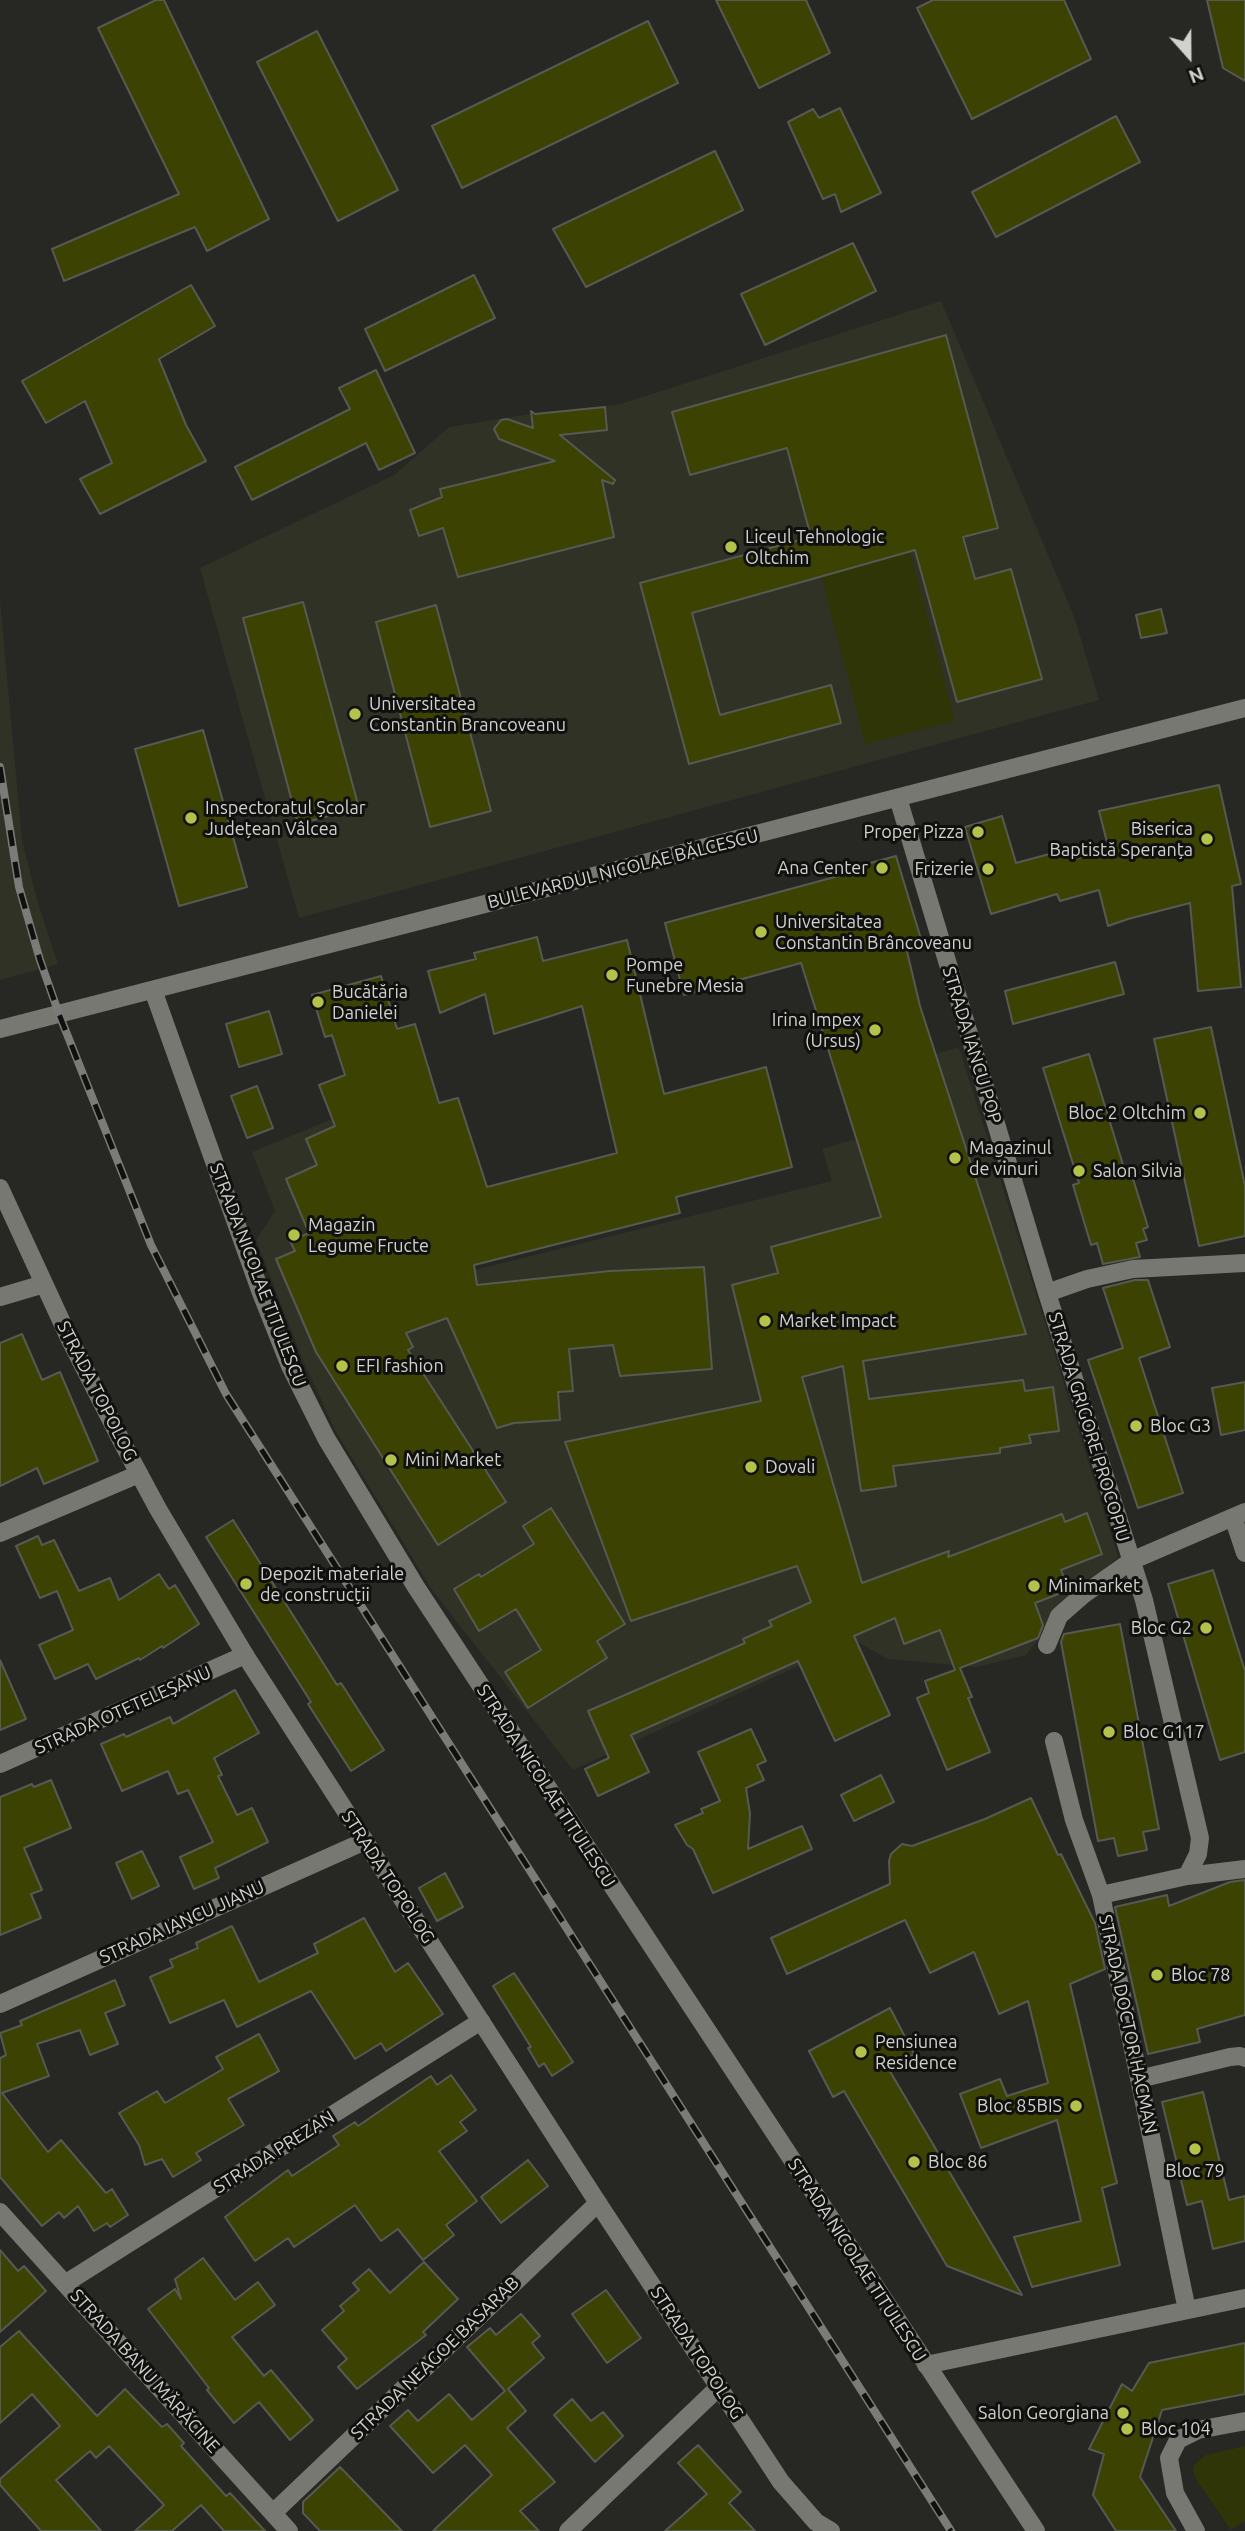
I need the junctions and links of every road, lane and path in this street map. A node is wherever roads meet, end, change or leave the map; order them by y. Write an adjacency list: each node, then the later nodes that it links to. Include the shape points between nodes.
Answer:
1 (1245, 708): 2 (street, BULEVARDUL NICOLAE BĂLCESCU)
2 (898, 798): 3 (street, BULEVARDUL NICOLAE BĂLCESCU); 8 (street, STRADA IANCU POP)
3 (153, 990): 4 (street, BULEVARDUL NICOLAE BĂLCESCU); 32 (street, STRADA NICOLAE TITULESCU, via 261,1293 290,1366 326,1437 416,1587)
4 (0, 1029)
5 (0, 1188): 7 (street, STRADA TOPOLOG)
6 (1245, 1263): 8 (street, via 1133,1269)
7 (44, 1284): 9 (street); 10 (street, STRADA TOPOLOG)
8 (1047, 1293): 14 (street, STRADA GRIGORE PROCOPIU)
9 (0, 1297)
10 (139, 1474): 12 (street); 16 (street, STRADA TOPOLOG)
11 (1239, 1515): 13 (street, STRADA GRIGORE PROCOPIU); 14 (street, STRADA GRIGORE PROCOPIU)
12 (0, 1533)
13 (1245, 1553)
14 (1130, 1561): 15 (street, STRADA GRIGORE PROCOPIU, via 1059,1616); 21 (street, STRADA GRIGORE PROCOPIU, via 1144,1600 1200,1838)
15 (1047, 1645)
16 (245, 1655): 18 (street, STRADA OTETELEȘANU); 19 (street, STRADA TOPOLOG)
17 (1054, 1741): 22 (street, STRADA DOCTOR HACMAN, via 1074,1820)
18 (0, 1764)
19 (365, 1841): 23 (street, STRADA IANCU JIANU); 24 (street, STRADA TOPOLOG)
20 (1245, 1869): 21 (street)
21 (1187, 1876): 22 (street)
22 (1101, 1895): 26 (street, STRADA DOCTOR HACMAN)
23 (0, 2004)
24 (481, 2021): 27 (street, STRADA TOPOLOG); 29 (street, STRADA PREZAN)
25 (1245, 2058): 26 (street, via 1230,2057)
26 (1139, 2079): 31 (street, STRADA DOCTOR HACMAN)
27 (598, 2203): 33 (street, STRADA TOPOLOG); 35 (street, STRADA NEAGOE BASARAB)
28 (0, 2212): 29 (street, STRADA BANU MĂRĂCINE)
29 (66, 2283): 35 (street, STRADA BANU MĂRĂCINE)
30 (1245, 2298): 31 (street)
31 (1187, 2310): 32 (street)
32 (926, 2365): 39 (street, STRADA NICOLAE TITULESCU)
33 (719, 2387): 37 (street); 38 (street, STRADA TOPOLOG, via 797,2503)
34 (1245, 2421): 40 (street, via 1198,2430 1178,2440 1169,2458 1175,2493)
35 (272, 2513): 36 (street, STRADA BANU MĂRĂCINE)
36 (289, 2531)
37 (568, 2531)
38 (831, 2531)
39 (1035, 2531)
40 (1196, 2531)

